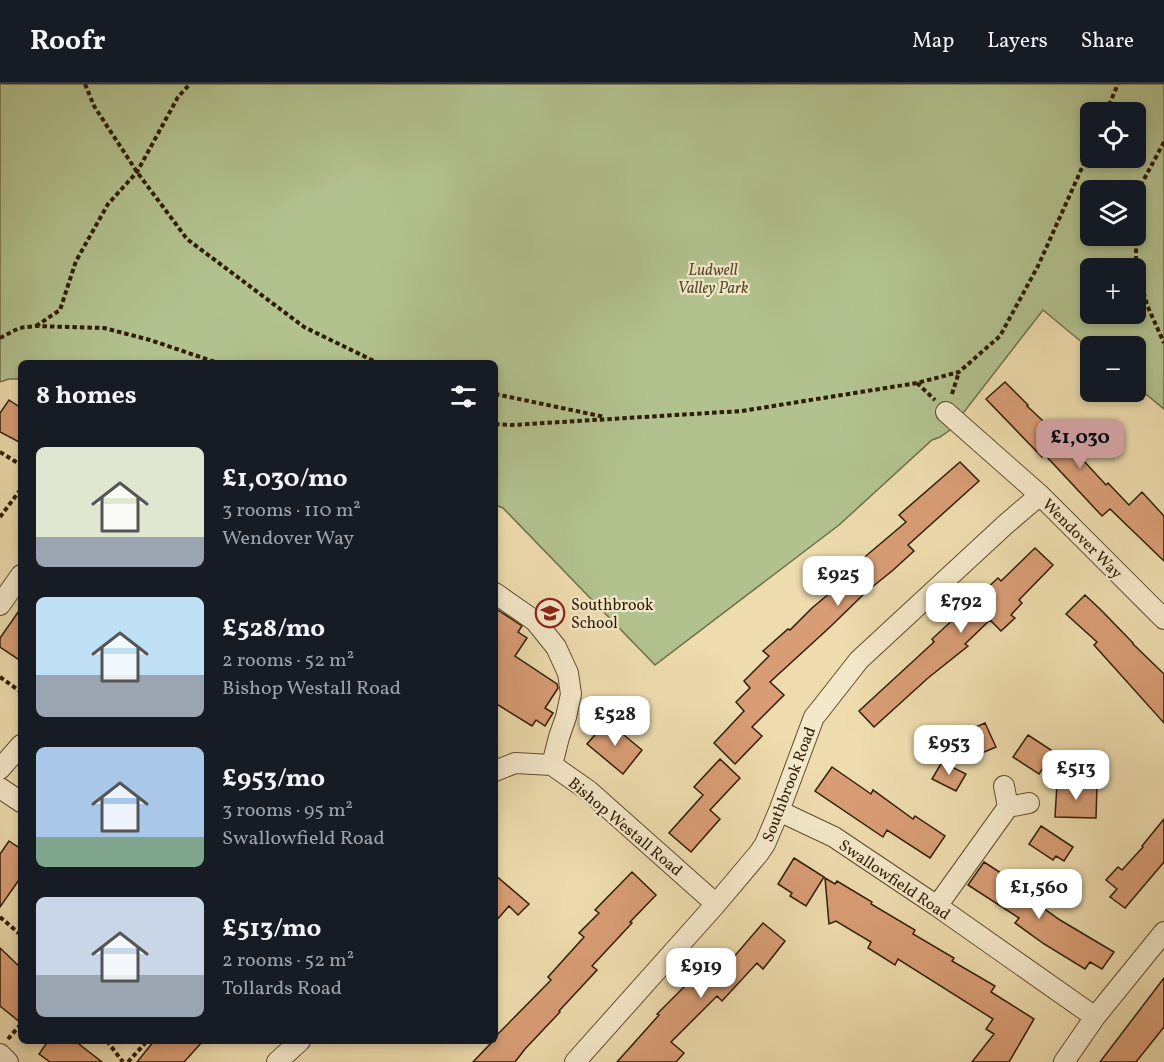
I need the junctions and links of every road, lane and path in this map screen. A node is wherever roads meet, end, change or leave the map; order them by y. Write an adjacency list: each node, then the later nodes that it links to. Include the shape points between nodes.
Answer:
1 (85, 84): 7 (path, via 94,106)
2 (190, 84): 7 (path, via 178,96)
3 (1118, 84): 4 (path)
4 (1110, 102)
5 (1164, 142): 10 (path, via 1142,183 1136,263 1147,305)
6 (1082, 168): 15 (path, via 1038,266 1000,336 959,372 918,383 742,411)
7 (136, 172): 8 (path, via 108,204 76,261 60,310); 12 (path, via 187,238 304,327)
8 (36, 326): 9 (path, via 19,328); 11 (path, via 104,328)
9 (0, 338)
10 (1164, 343)
11 (209, 360)
12 (372, 360)
13 (498, 395): 15 (path)
14 (946, 412): 20 (street, Wendover Way)
15 (612, 419): 16 (path)
16 (498, 424)
17 (0, 452): 18 (path)
18 (18, 463)
19 (18, 493): 21 (path)
20 (1040, 495): 25 (street, Wendover Way); 37 (street, Southbrook Road, via 859,660 814,717)
21 (0, 518)
22 (18, 579): 24 (street)
23 (498, 595): 29 (street, via 535,621 556,647 568,673 571,694)
24 (0, 605)
25 (1164, 619)
26 (0, 676): 27 (path)
27 (18, 690)
28 (18, 748): 30 (street)
29 (552, 765): 31 (street, Bishop Westall Road, via 515,763); 38 (street, Bishop Westall Road, via 589,791)
30 (0, 769)
31 (498, 770)
32 (1004, 786): 36 (street)
33 (0, 788): 34 (street)
34 (18, 800)
35 (1029, 803): 36 (street)
36 (1008, 807): 39 (street)
37 (779, 811): 38 (street, Southbrook Road, via 759,853); 39 (street, Swallowfield Road, via 834,837)
38 (716, 904): 52 (street, Southbrook Road)
39 (937, 906): 43 (street, Swallowfield Road)
40 (0, 917): 41 (path)
41 (18, 932)
42 (1164, 932): 43 (street)
43 (1095, 1017): 53 (street)
44 (109, 1044): 49 (path)
45 (144, 1044): 50 (path)
46 (297, 1044): 51 (street)
47 (0, 1054): 48 (street)
48 (8, 1062)
49 (123, 1062)
50 (128, 1062)
51 (277, 1062)
52 (574, 1062)
53 (1064, 1062)

